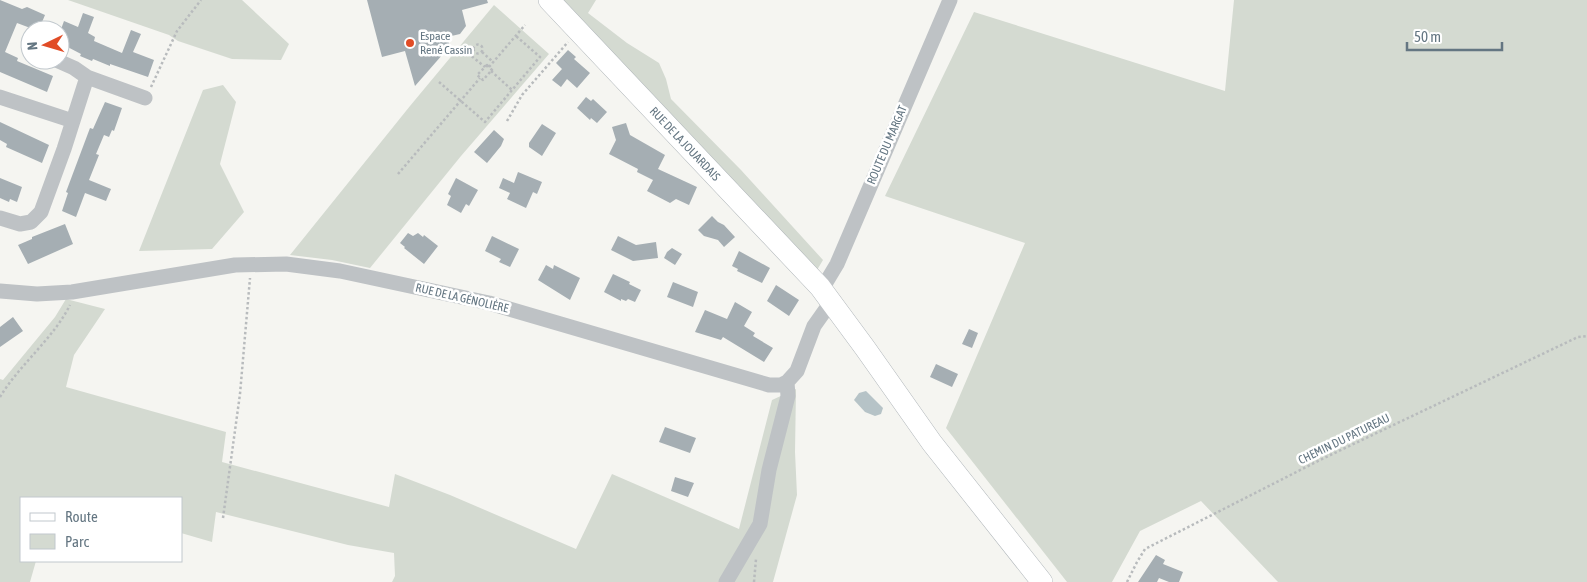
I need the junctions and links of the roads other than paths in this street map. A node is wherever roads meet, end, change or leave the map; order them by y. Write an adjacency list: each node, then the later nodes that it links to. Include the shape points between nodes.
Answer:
1 (549, 0): 12 (main road, RUE DE LA JOUARDAIS)
2 (950, 0): 12 (street, ROUTE DU MARGAT, via 837,264 825,284)
3 (70, 66): 4 (street)
4 (87, 77): 6 (street); 7 (street)
5 (0, 97): 7 (street)
6 (145, 98)
7 (73, 121): 8 (street, via 41,212 31,222 20,224)
8 (0, 218)
9 (0, 281): 11 (street, RUE DE LA GÉNOLIÈRE)
10 (0, 291): 11 (street, RUE DE LA GÉNOLIÈRE)
11 (37, 294): 13 (street, RUE DE LA GÉNOLIÈRE, via 72,292 235,265 286,264 340,271 489,303 769,385)
12 (826, 295): 13 (street, via 796,371); 15 (main road, RUE DE LA JOUARDAIS, via 932,443)
13 (787, 382): 14 (street, via 788,396 760,524)
14 (726, 582)
15 (1042, 582)

